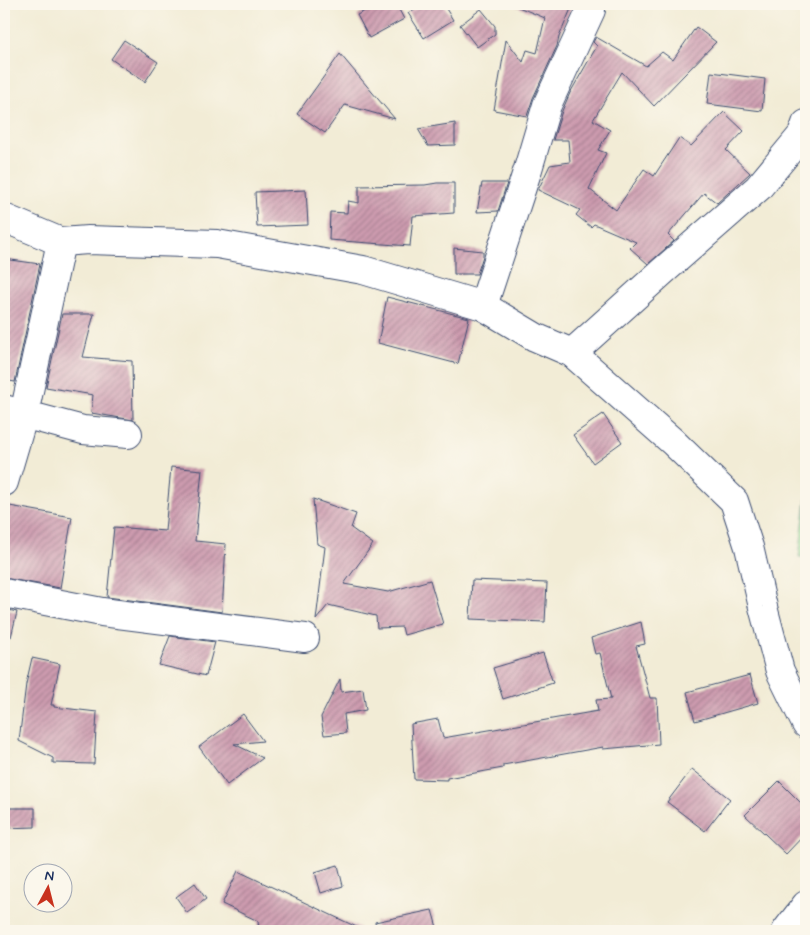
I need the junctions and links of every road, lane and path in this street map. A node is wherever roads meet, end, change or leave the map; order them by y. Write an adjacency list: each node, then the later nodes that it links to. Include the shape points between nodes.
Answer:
1 (591, 4): 5 (street, via 547,105)
2 (806, 124): 6 (street, via 802,135 758,188)
3 (4, 218): 4 (street)
4 (61, 242): 5 (street, via 217,244 363,270); 7 (street)
5 (483, 306): 6 (street, via 535,337)
6 (572, 353): 12 (street, via 734,501 750,547 780,671)
7 (14, 412): 8 (street, via 82,430); 9 (street)
8 (128, 434)
9 (4, 482)
10 (4, 593): 11 (street, via 102,612)
11 (305, 638)
12 (806, 724)
13 (806, 905): 14 (street)
14 (786, 931)

